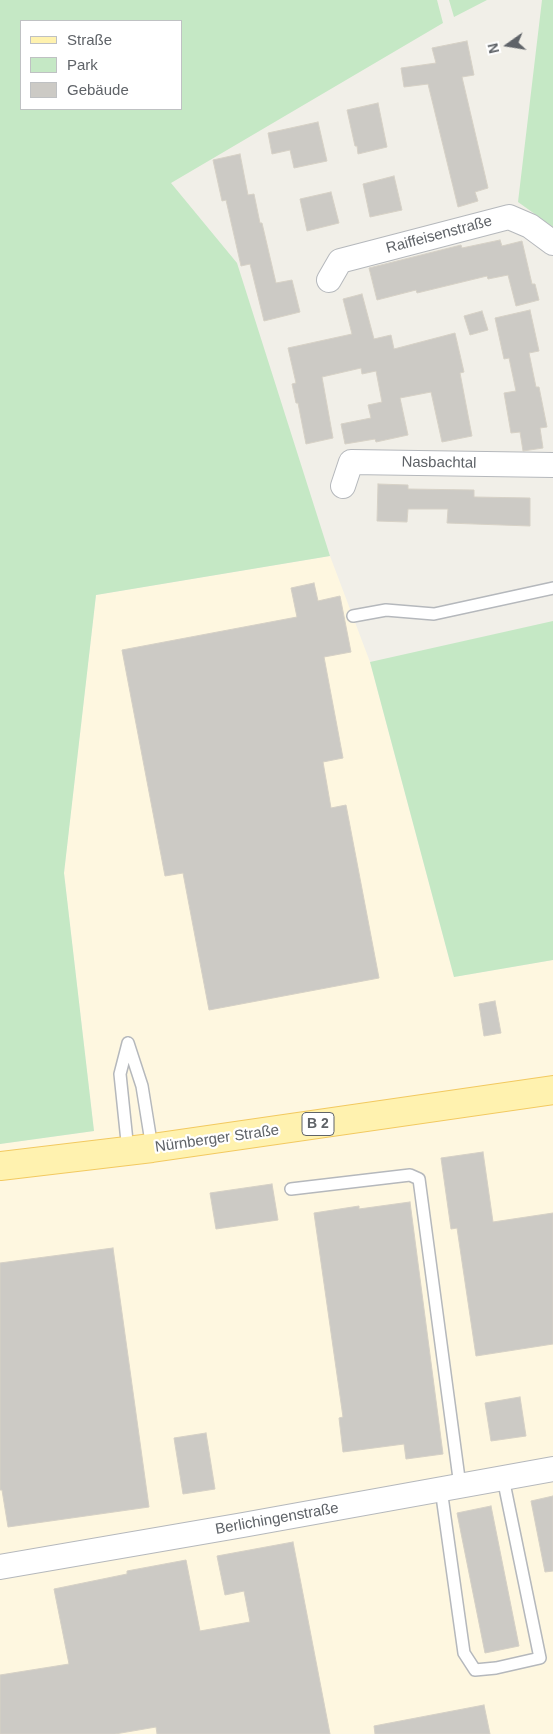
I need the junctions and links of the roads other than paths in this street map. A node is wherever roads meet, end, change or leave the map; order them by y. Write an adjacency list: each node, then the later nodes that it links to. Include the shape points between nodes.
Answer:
1 (553, 243): 2 (street, Raiffeisenstraße, via 530,226 509,217 340,261)
2 (329, 280)
3 (553, 465): 4 (street, Nasbachtal, via 351,462)
4 (343, 486)
5 (553, 588): 6 (lane, via 434,614 386,610)
6 (353, 616)
7 (553, 1090): 8 (main road, Nürnberger Straße / B 2)
8 (140, 1150): 8 (lane, via 142,1086 128,1043 120,1074); 9 (main road, Nürnberger Straße / B 2)
9 (0, 1166)
10 (291, 1189): 13 (lane, via 410,1175 419,1179)
11 (553, 1468): 12 (street, Berlichingenstraße)
12 (503, 1478): 13 (street, Berlichingenstraße); 13 (lane, via 540,1658 496,1668 475,1670 464,1653)
13 (450, 1487): 14 (street, Berlichingenstraße)
14 (0, 1567)

